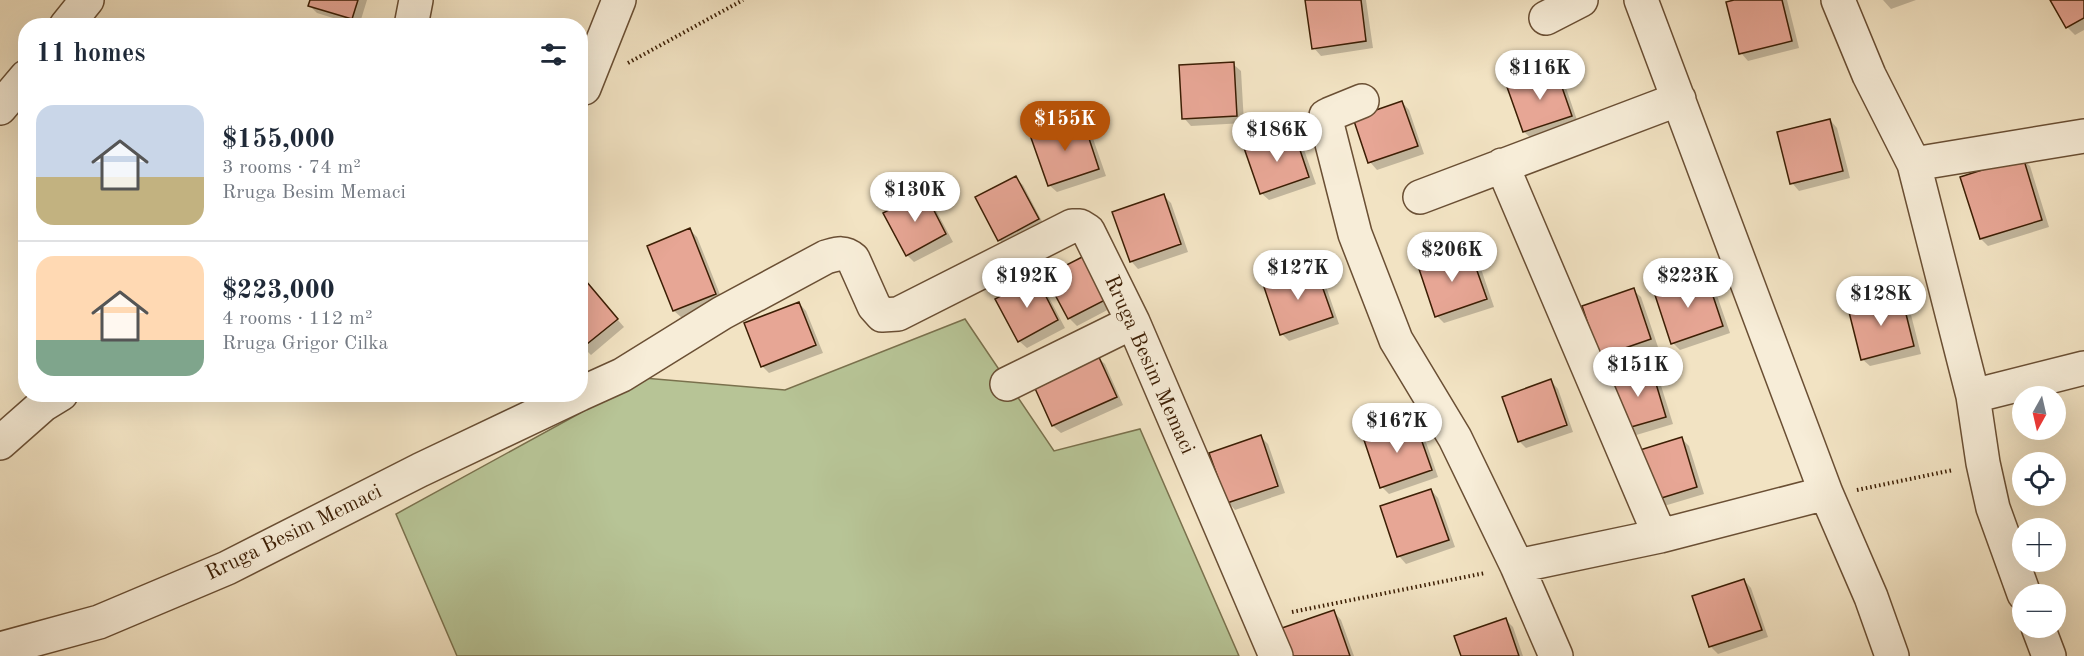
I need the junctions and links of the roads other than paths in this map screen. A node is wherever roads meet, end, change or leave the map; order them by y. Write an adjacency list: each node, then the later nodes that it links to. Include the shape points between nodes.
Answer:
1 (87, 0): 7 (street)
2 (416, 0): 8 (street)
3 (619, 0): 10 (street)
4 (1581, 0): 9 (street)
5 (1641, 0): 12 (street)
6 (1838, 0): 16 (street, via 1869,75)
7 (72, 18)
8 (413, 18)
9 (1546, 18)
10 (588, 78)
11 (18, 86): 14 (street)
12 (1679, 99): 17 (street); 27 (street)
13 (1362, 101): 29 (street, via 1326,116 1355,234 1396,340 1455,438)
14 (0, 108)
15 (2084, 136): 16 (street)
16 (1914, 164): 23 (street)
17 (1502, 165): 18 (street); 28 (street)
18 (1420, 197)
19 (1133, 322): 21 (street); 22 (street, Rruga Besim Memaci, via 1088,231 1080,226 1072,226 888,316 874,306 853,259 838,253 722,313 622,375); 33 (street, Rruga Besim Memaci)
20 (2084, 368): 23 (street)
21 (1007, 384)
22 (588, 390)
23 (1973, 396): 30 (street, via 1993,508)
24 (48, 402): 26 (street)
25 (563, 402): 32 (street, Rruga Besim Memaci, via 227,568 99,622)
26 (0, 443)
27 (1826, 493): 28 (street); 35 (street)
28 (1660, 536): 29 (street)
29 (1517, 566): 34 (street)
30 (2020, 584)
31 (2042, 638): 36 (street)
32 (0, 649)
33 (1276, 656)
34 (1556, 656)
35 (1892, 656)
36 (2049, 656)

